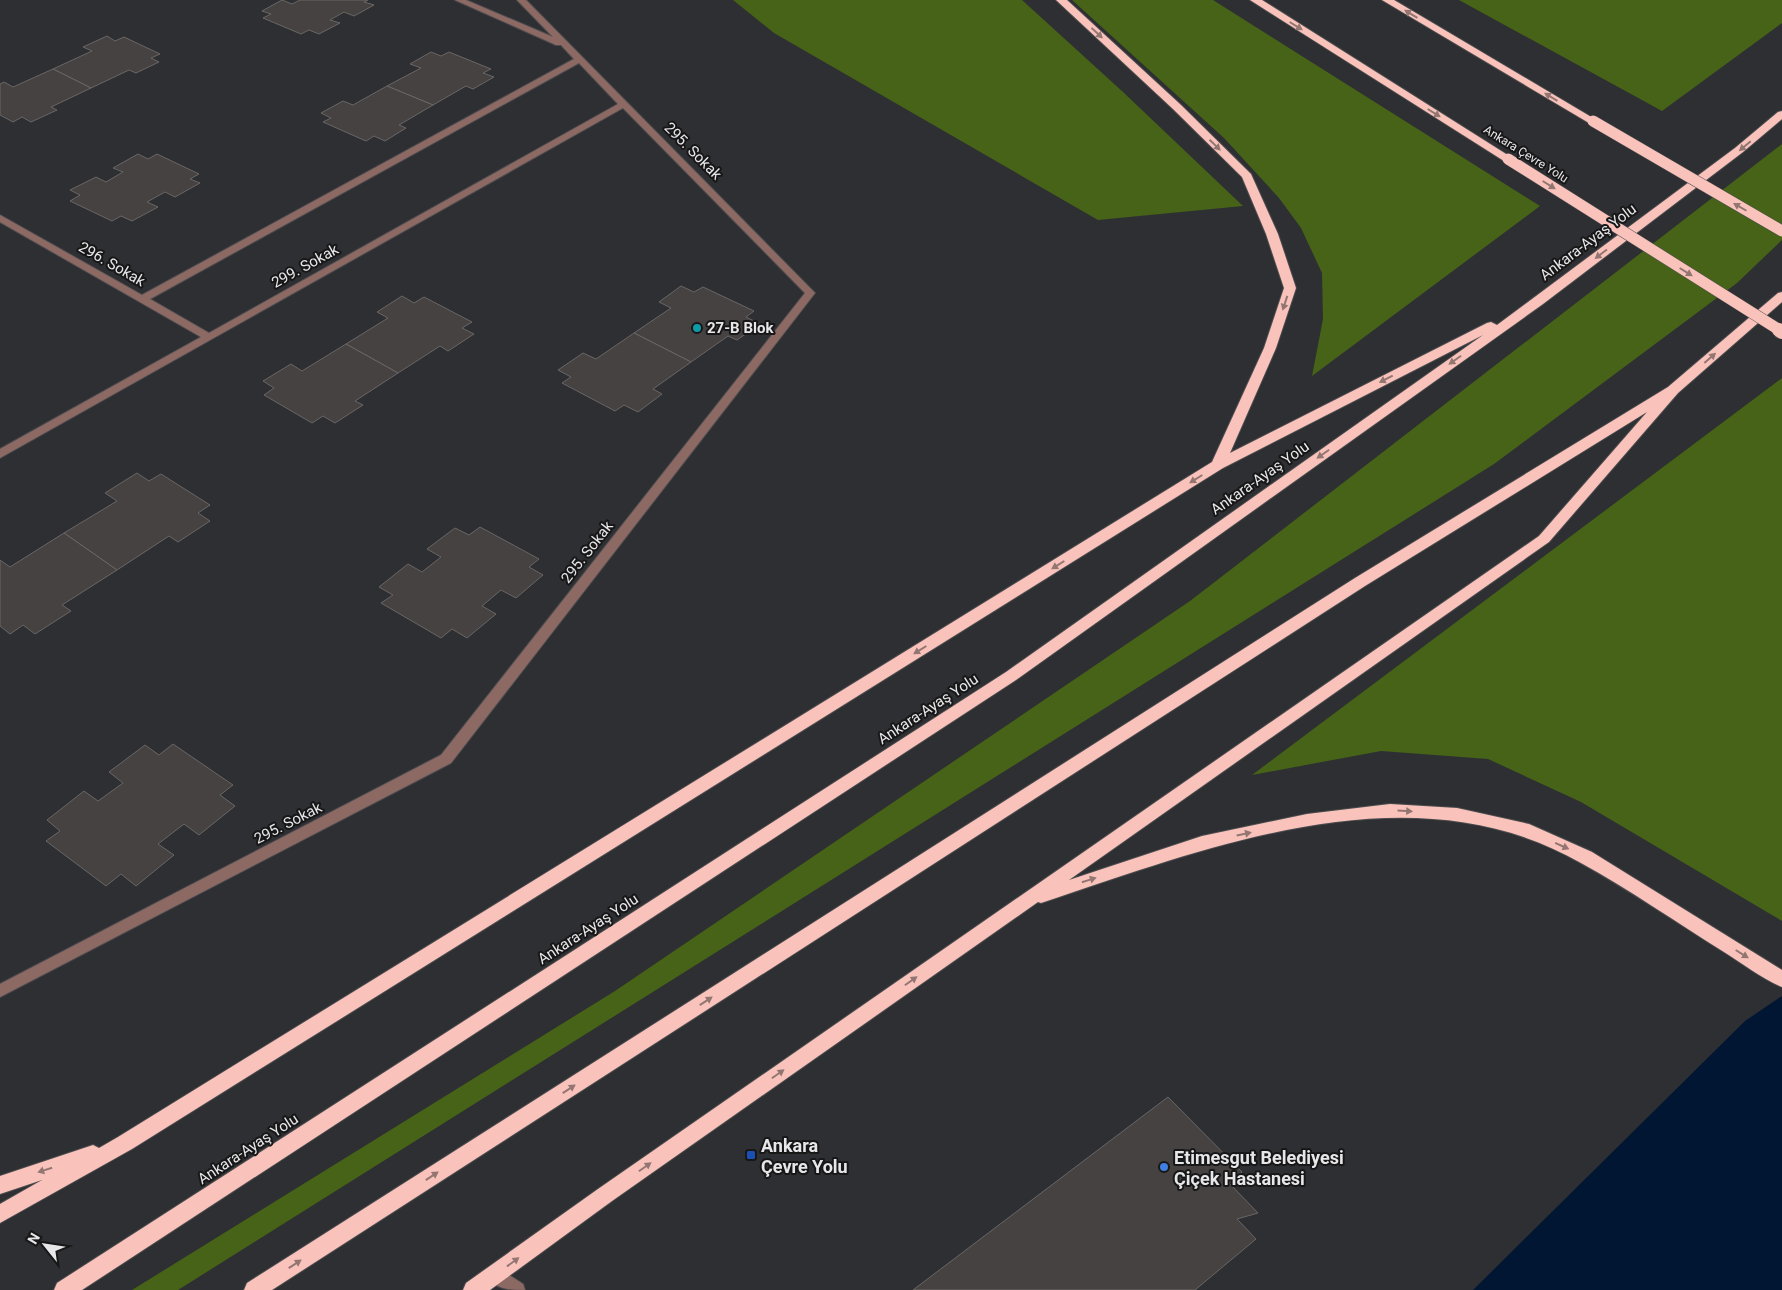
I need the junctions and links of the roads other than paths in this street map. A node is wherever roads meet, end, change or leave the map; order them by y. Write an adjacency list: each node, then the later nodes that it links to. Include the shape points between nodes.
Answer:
1 (459, 0): 6 (street)
2 (521, 0): 6 (street, 295. Sokak)
3 (1061, 0): 19 (highway, one-way to 19, via 1247,176 1275,243 1290,288 1270,348)
4 (1255, 0): 15 (highway, Ankara Çevre Yolu, one-way to 15, bridge)
5 (1387, 0): 11 (highway, one-way to 5, bridge)
6 (566, 46): 7 (street, 295. Sokak)
7 (580, 60): 8 (street, 295. Sokak); 13 (street)
8 (624, 104): 16 (street, 299. Sokak); 22 (street, 295. Sokak, via 810,293 446,760)
9 (1782, 114): 14 (highway, Ankara-Ayaş Yolu, one-way to 14)
10 (0, 218): 13 (street, 296. Sokak)
11 (1782, 231)
12 (1782, 296): 17 (highway, one-way to 12)
13 (142, 299): 16 (street, 296. Sokak)
14 (1539, 301): 19 (highway, one-way to 19); 27 (highway, Ankara-Ayaş Yolu, one-way to 27, via 1011,676)
15 (1782, 332)
16 (209, 337): 18 (street, 299. Sokak)
17 (1673, 390): 20 (highway, via 1544,539); 28 (highway, one-way to 17, via 1360,582)
18 (0, 454)
19 (1218, 465): 23 (highway, one-way to 23)
20 (1026, 901): 21 (highway, one-way to 21, via 1202,843 1307,820 1390,810 1456,814 1523,829 1586,857); 26 (highway, one-way to 20)
21 (1782, 980)
22 (0, 991)
23 (125, 1144): 24 (highway, one-way to 24); 25 (highway)
24 (0, 1185)
25 (0, 1214)
26 (496, 1274): 29 (highway); 30 (street)
27 (64, 1290)
28 (254, 1290)
29 (473, 1290)
30 (517, 1290)

